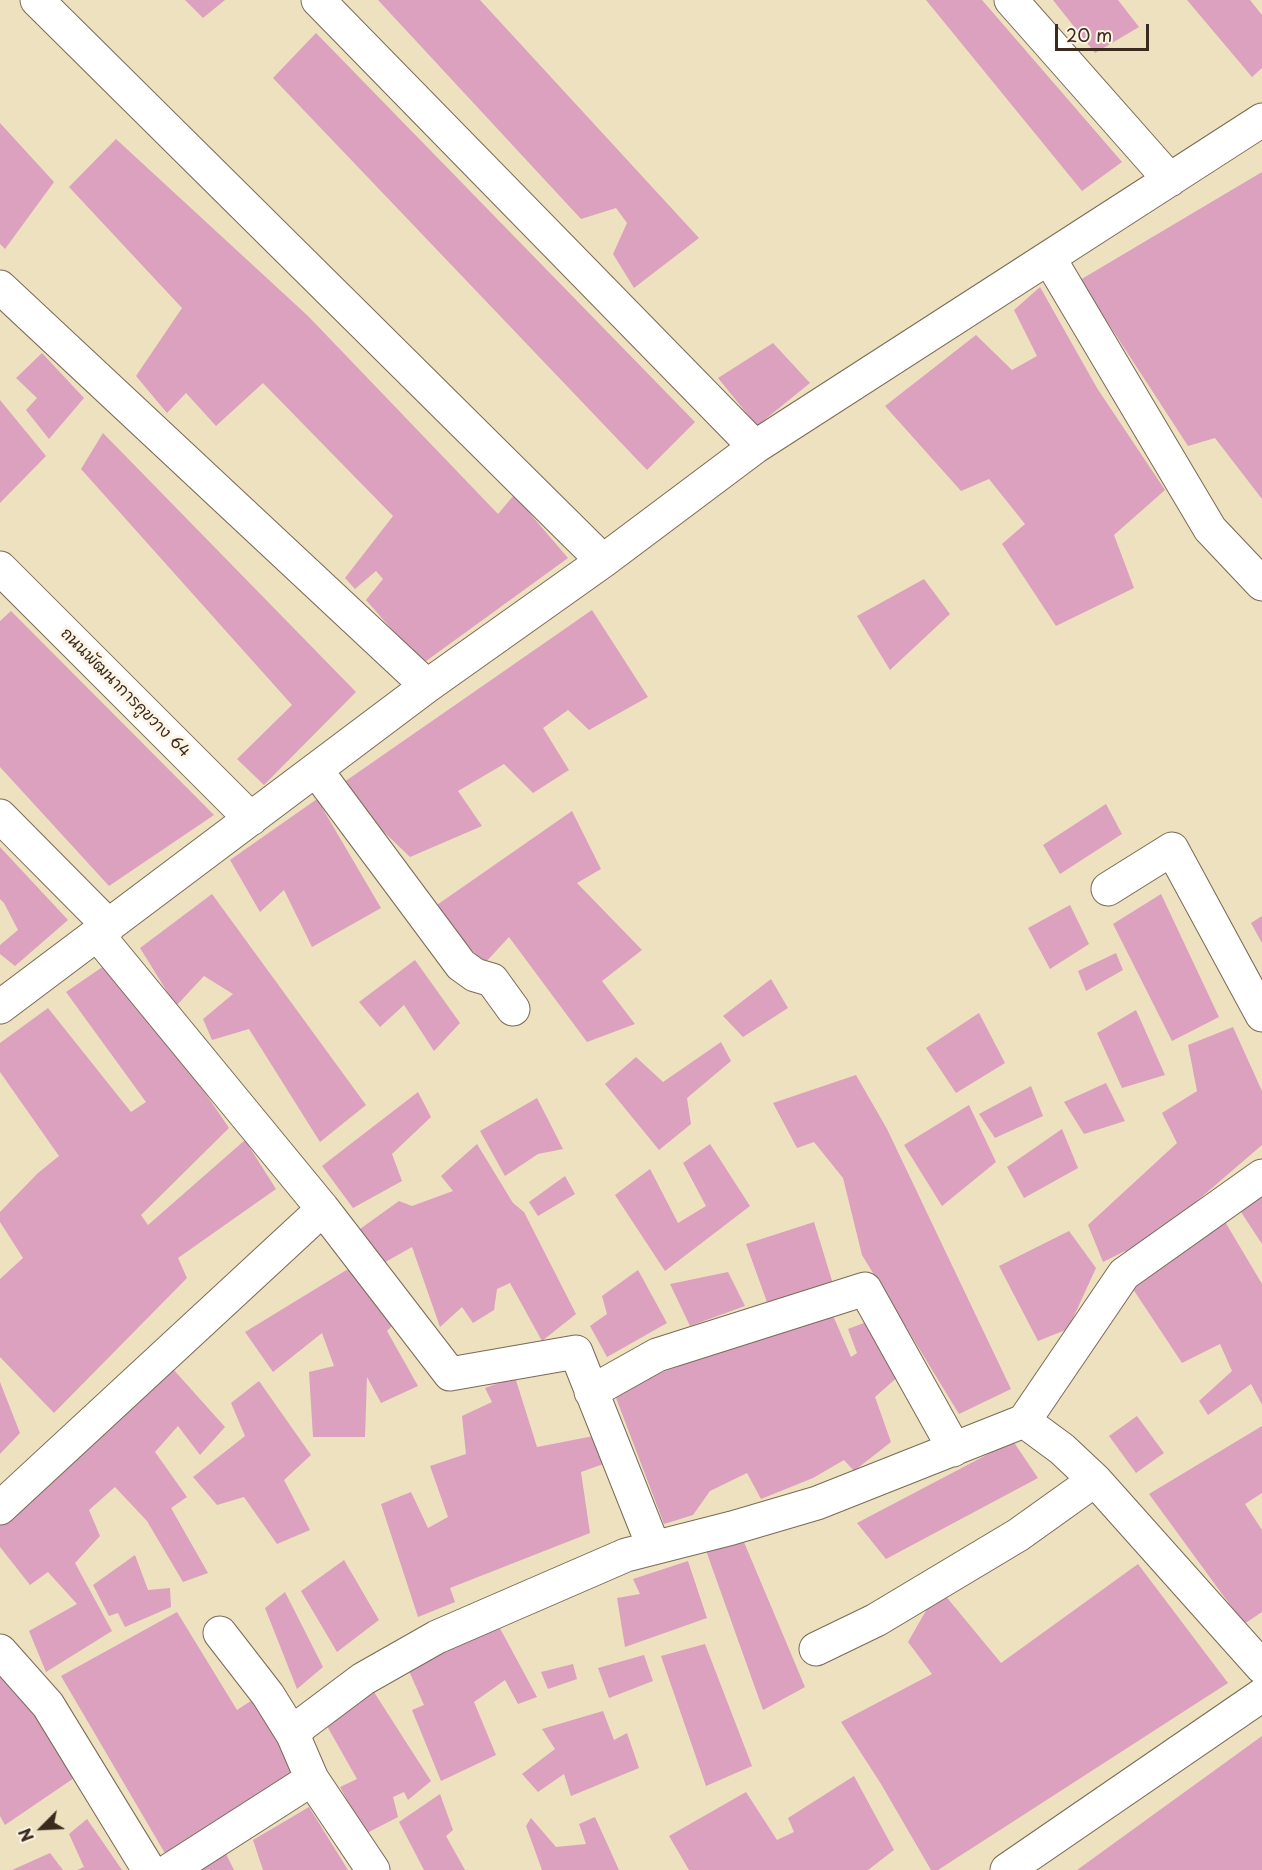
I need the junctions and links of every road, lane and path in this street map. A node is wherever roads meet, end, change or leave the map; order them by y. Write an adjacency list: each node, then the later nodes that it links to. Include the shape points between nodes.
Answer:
1 (37, 0): 9 (street)
2 (318, 0): 8 (street)
3 (1011, 0): 5 (street)
4 (1262, 120): 5 (street)
5 (1170, 180): 6 (street)
6 (1049, 258): 8 (street); 11 (street, via 1210,529)
7 (0, 287): 12 (street)
8 (755, 447): 9 (street)
9 (603, 561): 12 (street)
10 (0, 568): 15 (street, ถนนพัฒนาการคูขวาง 64)
11 (1262, 584)
12 (427, 686): 13 (street)
13 (315, 770): 15 (street); 19 (street, via 461,965 492,980)
14 (0, 816): 17 (street)
15 (250, 819): 17 (street)
16 (1108, 889): 20 (street, via 1172,849)
17 (103, 930): 18 (street); 22 (street)
18 (0, 1007)
19 (513, 1008)
20 (1262, 1015)
21 (1262, 1176): 24 (street, via 1124,1274)
22 (323, 1209): 23 (street, via 450,1374 576,1352); 27 (street)
23 (591, 1392): 25 (street, via 657,1355 865,1289); 28 (street)
24 (1024, 1421): 25 (street); 26 (street)
25 (953, 1450): 28 (street, via 817,1503)
26 (1095, 1480): 30 (street, via 1008,1541 876,1620); 32 (street)
27 (0, 1509)
28 (654, 1548): 34 (street, via 626,1555 436,1637 363,1679)
29 (220, 1633): 34 (street, via 268,1695)
30 (816, 1649)
31 (0, 1652): 36 (street, via 48,1705)
32 (1262, 1667)
33 (1262, 1695): 39 (street)
34 (293, 1736): 35 (street)
35 (312, 1779): 37 (street); 38 (street)
36 (149, 1870)
37 (170, 1870)
38 (373, 1870)
39 (1006, 1870)

